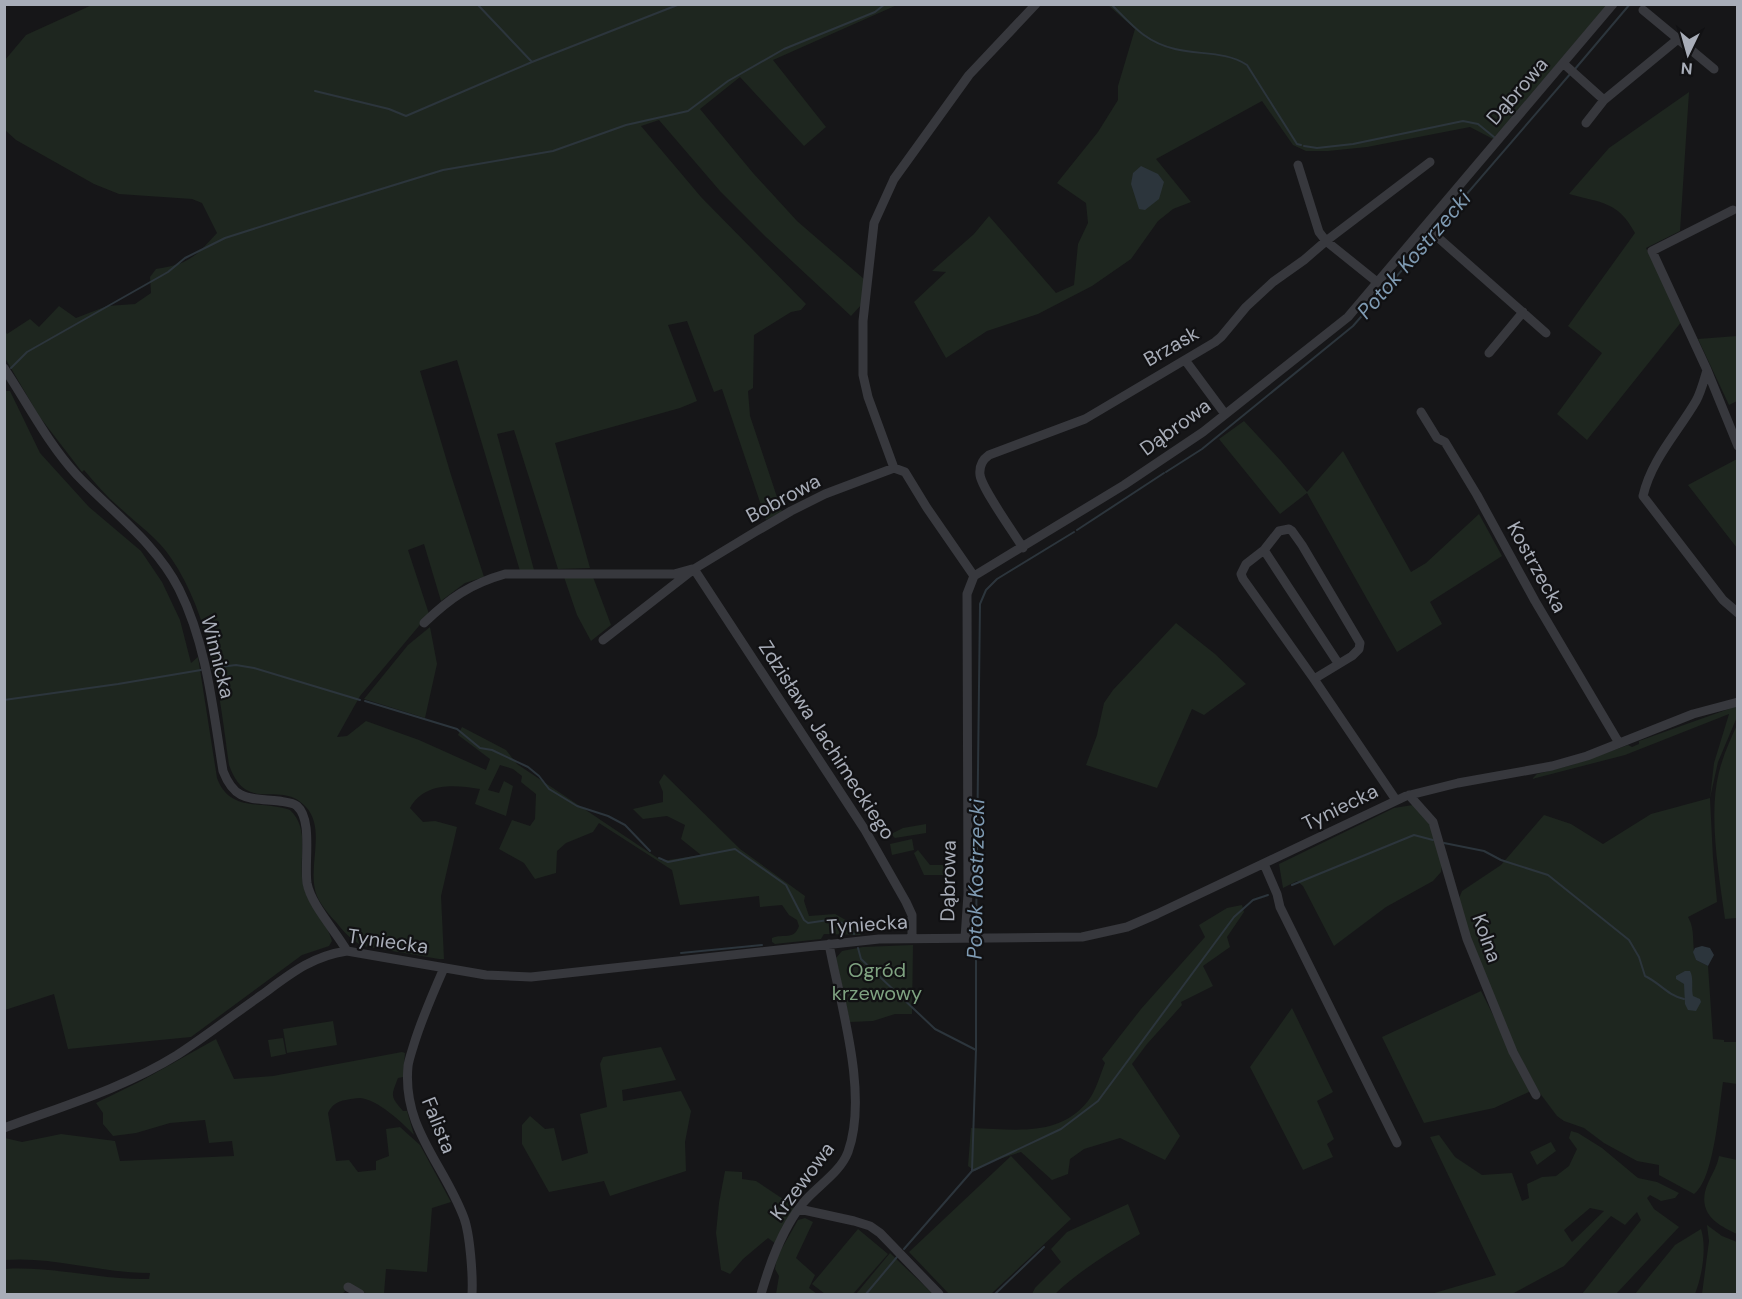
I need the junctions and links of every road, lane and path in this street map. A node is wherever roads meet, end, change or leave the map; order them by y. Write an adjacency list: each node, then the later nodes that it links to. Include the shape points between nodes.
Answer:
1 (1036, 4): 24 (street, via 969,75 894,179 874,223 863,321 863,375)
2 (1613, 4): 5 (street, Dąbrowa)
3 (1643, 10): 4 (street)
4 (1678, 39): 6 (street); 7 (street)
5 (1566, 66): 7 (street); 12 (street, Dąbrowa)
6 (1714, 69)
7 (1604, 100): 8 (street)
8 (1586, 123)
9 (1430, 162): 13 (street, Brzask)
10 (1298, 165): 13 (street, via 1319,232)
11 (1732, 210): 20 (street, via 1652,251)
12 (1431, 231): 14 (street, Dąbrowa); 15 (street)
13 (1326, 241): 14 (street); 18 (street, Brzask, via 1246,307 1221,337)
14 (1377, 282): 22 (street, Dąbrowa, via 1348,317)
15 (1523, 312): 16 (street); 17 (street)
16 (1546, 333)
17 (1489, 353)
18 (1185, 360): 22 (street); 25 (street, Brzask, via 1085,419 984,458 980,464 981,479)
19 (4, 368): 42 (street, Winnicka, via 75,472 163,562 179,590 204,660 228,785 242,796 286,802 302,814 311,899)
20 (1707, 370): 23 (street); 29 (street, via 1698,399 1659,458 1643,496)
21 (1421, 412): 35 (street, Kostrzecka, via 1456,460)
22 (1225, 414): 25 (street, Dąbrowa, via 1124,485)
23 (1737, 446)
24 (894, 468): 27 (street, Bobrowa, via 792,511); 28 (street, via 905,472)
25 (1023, 548): 28 (street, Dąbrowa)
26 (1264, 550): 32 (street); 32 (street, via 1284,529 1292,531 1302,545 1360,643 1352,656); 33 (street, via 1242,570 1243,579)
27 (697, 572): 30 (street, Bobrowa, via 505,574 458,593); 31 (street, Bobrowa); 39 (street, Zdzisława Jachimeckiego, via 874,846 912,915)
28 (974, 576): 40 (street, Dąbrowa, via 967,594)
29 (1737, 613)
30 (424, 623)
31 (603, 640)
32 (1338, 663): 33 (street)
33 (1314, 679): 37 (street)
34 (1737, 702): 35 (street, Tyniecka, via 1693,714)
35 (1619, 743): 36 (street, Tyniecka, via 1552,766)
36 (1409, 795): 37 (street, Tyniecka); 44 (street, Kolna, via 1433,822 1467,939 1513,1052)
37 (1396, 800): 38 (street, Tyniecka)
38 (1264, 864): 40 (street, Tyniecka, via 1107,933 1072,938); 46 (street, via 1285,916)
39 (912, 938): 40 (street, Tyniecka); 41 (street, Tyniecka)
40 (969, 938)
41 (829, 944): 43 (street, Tyniecka, via 531,977); 47 (street, Krzewowa, via 856,1078 853,1126 848,1153)
42 (347, 951): 43 (street, Tyniecka); 45 (street, Tyniecka, via 327,954 297,969 177,1055 142,1074)
43 (444, 968): 50 (street, Falista, via 422,1018 408,1065 408,1098 423,1142 464,1219)
44 (1536, 1095)
45 (4, 1128)
46 (1397, 1143)
47 (799, 1209): 51 (street, Krzewowa, via 768,1268); 52 (street, via 870,1226)
48 (348, 1287): 49 (street)
49 (360, 1294)
50 (472, 1294)
51 (761, 1294)
52 (939, 1294)

